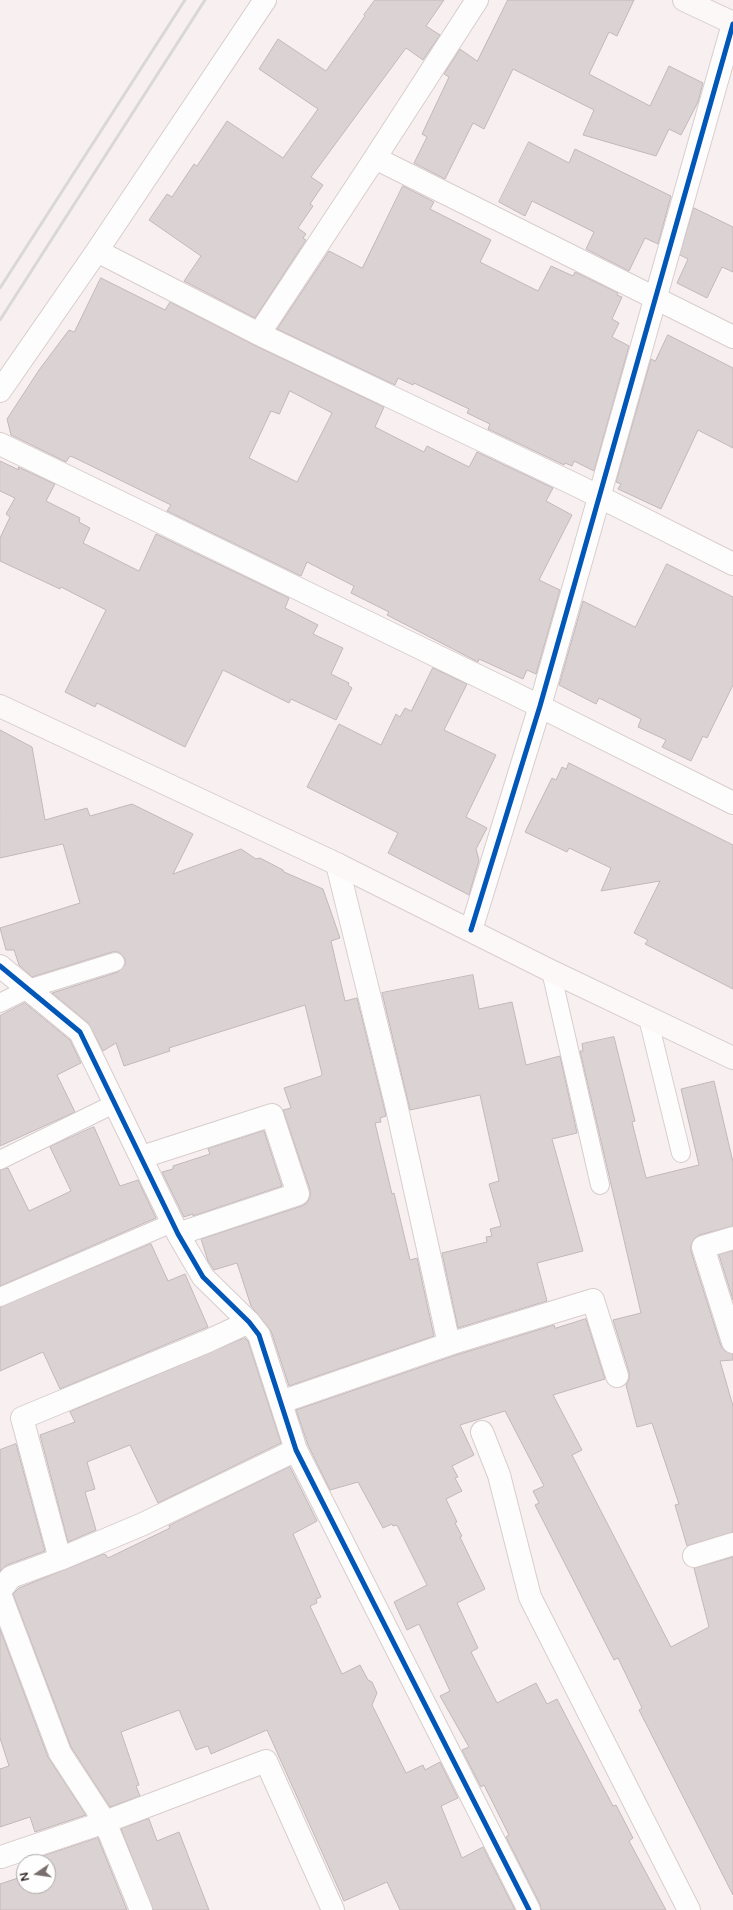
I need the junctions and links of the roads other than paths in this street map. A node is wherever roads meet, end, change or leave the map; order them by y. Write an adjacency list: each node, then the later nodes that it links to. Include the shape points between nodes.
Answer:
1 (265, 0): 6 (street)
2 (477, 0): 5 (street)
3 (684, 0): 4 (street)
4 (733, 24): 7 (street)
5 (375, 158): 7 (street); 8 (street)
6 (97, 251): 8 (street); 10 (street)
7 (656, 299): 9 (street); 12 (street)
8 (260, 334): 12 (street)
9 (733, 337)
10 (0, 391)
11 (0, 444): 15 (street)
12 (599, 498): 13 (street); 15 (street)
13 (733, 564)
14 (0, 706): 17 (street)
15 (540, 706): 16 (street); 18 (street)
16 (733, 803)
17 (337, 864): 18 (street); 36 (street, via 396,1104)
18 (471, 930): 21 (street)
19 (115, 962): 22 (lane)
20 (0, 966): 22 (street)
21 (551, 971): 24 (street); 30 (lane)
22 (28, 989): 23 (lane); 26 (street, via 80,1032)
23 (0, 1002)
24 (648, 1018): 25 (street); 27 (lane)
25 (733, 1058)
26 (116, 1103): 28 (street); 29 (lane)
27 (681, 1154)
28 (142, 1157): 31 (street); 31 (street, via 272,1115 298,1194)
29 (0, 1160)
30 (600, 1185)
31 (175, 1229): 33 (lane); 34 (street, via 203,1277)
32 (733, 1238): 35 (street, via 703,1247)
33 (0, 1297)
34 (249, 1322): 38 (street, via 259,1335); 43 (street, via 22,1418)
35 (733, 1342)
36 (449, 1344): 37 (street, via 593,1300); 38 (street)
37 (617, 1376)
38 (281, 1402): 40 (street)
39 (482, 1432): 50 (street, via 499,1475 530,1597)
40 (296, 1450): 43 (street, via 143,1524); 49 (street)
41 (733, 1544): 42 (street)
42 (694, 1556)
43 (60, 1559): 44 (street, via 11,1576)
44 (0, 1592): 45 (street, via 60,1753)
45 (105, 1822): 46 (street); 47 (street); 48 (street, via 266,1761)
46 (0, 1857)
47 (141, 1910)
48 (333, 1910)
49 (529, 1910)
50 (689, 1910)

